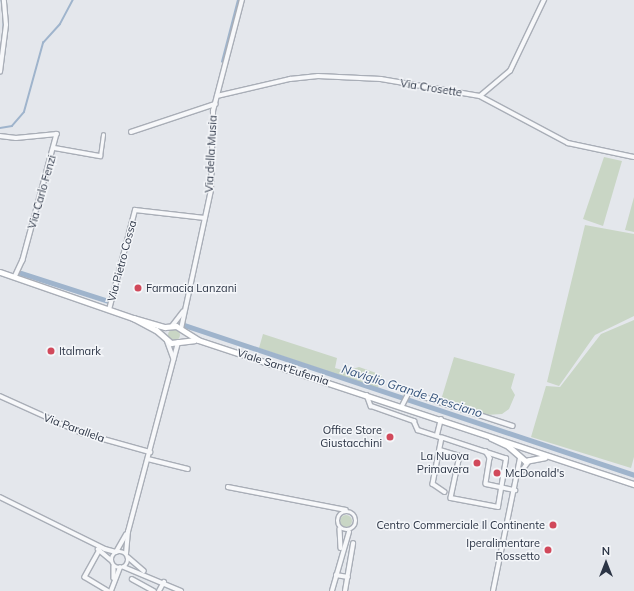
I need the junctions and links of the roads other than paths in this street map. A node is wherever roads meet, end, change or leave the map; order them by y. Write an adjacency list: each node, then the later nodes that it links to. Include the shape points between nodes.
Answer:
1 (4, 0): 4 (street, via 6,25)
2 (242, 0): 5 (street, Via della Musia)
3 (544, 0): 6 (street, via 510,71)
4 (0, 72)
5 (217, 96): 6 (street, Via Crosette, via 290,79 318,76 381,79); 7 (street, Via della Musia)
6 (480, 96): 13 (street, Via Crosette, via 568,143)
7 (215, 104): 8 (street); 14 (street, Via della Musia, via 211,190)
8 (131, 132)
9 (103, 134): 12 (street, Via Carlo Fenzi)
10 (0, 136): 11 (street, via 16,138 56,132)
11 (55, 148): 12 (street, Via Carlo Fenzi); 16 (street, Via Carlo Fenzi, via 23,260)
12 (100, 156)
13 (634, 156)
14 (205, 218): 17 (street, Via della Musia); 18 (street, Via Pietro Cossa, via 135,210)
15 (0, 272): 16 (main road, Viale Sant'Eufemia)
16 (15, 277): 18 (main road, Viale Sant'Eufemia)
17 (185, 309): 20 (street, Via della Musia); 21 (street, Via della Musia)
18 (109, 310): 19 (main road, Viale Sant'Eufemia)
19 (133, 318): 20 (main road, Viale Sant'Eufemia); 22 (main road, Viale Sant'Eufemia)
20 (170, 327): 21 (main road, Viale Sant'Eufemia); 22 (main road)
21 (182, 331): 23 (main road, Viale Sant'Eufemia); 24 (main road)
22 (166, 339): 24 (main road, Viale Sant'Eufemia); 25 (street)
23 (198, 340): 24 (main road, Viale Sant'Eufemia); 26 (main road, Viale Sant'Eufemia)
24 (179, 342): 25 (street)
25 (174, 359): 37 (street)
26 (367, 395): 28 (main road, Viale Sant'Eufemia); 32 (street, via 371,406 414,421 418,430)
27 (0, 396): 37 (street, Via Parallela, via 82,433)
28 (403, 404): 29 (main road, Viale Sant'Eufemia); 30 (street, via 410,392)
29 (441, 419): 31 (main road, Viale Sant'Eufemia); 32 (street)
30 (513, 426)
31 (472, 430): 34 (main road, Viale Sant'Eufemia); 39 (main road, Viale Sant'Eufemia)
32 (437, 435): 33 (street)
33 (442, 438): 35 (street); 36 (street)
34 (528, 449): 39 (main road); 40 (main road, Viale Sant'Eufemia); 43 (main road)
35 (440, 450): 48 (street, via 460,456 452,499 497,508); 50 (street, via 433,484)
36 (486, 451): 38 (street); 41 (street)
37 (150, 452): 42 (street)
38 (498, 455): 41 (street); 48 (street, via 507,462)
39 (520, 456): 43 (main road, Viale Sant'Eufemia); 45 (street)
40 (548, 457): 43 (main road); 46 (main road, Viale Sant'Eufemia)
41 (490, 458): 48 (street, via 486,483)
42 (148, 459): 44 (street); 56 (street)
43 (530, 460): 45 (street)
44 (188, 469)
45 (519, 475): 49 (street)
46 (634, 484)
47 (228, 487): 52 (street)
48 (502, 488): 49 (street)
49 (515, 490): 79 (street)
50 (445, 492)
51 (0, 497): 58 (street)
52 (336, 509): 53 (street); 54 (street)
53 (346, 510): 54 (street); 57 (street, via 354,516)
54 (342, 513): 55 (street)
55 (340, 529): 57 (street); 60 (street)
56 (128, 532): 62 (street); 63 (street)
57 (349, 532): 60 (street)
58 (88, 542): 61 (street); 62 (street)
59 (354, 544): 69 (street)
60 (341, 549): 68 (street)
61 (100, 550): 64 (street); 73 (street, via 85,577)
62 (116, 552): 63 (street); 64 (street)
63 (127, 555): 66 (street); 67 (street)
64 (111, 560): 65 (street)
65 (114, 566): 66 (street); 70 (street)
66 (122, 567): 67 (street); 70 (street)
67 (148, 574): 72 (street)
68 (336, 575): 69 (street); 77 (street)
69 (348, 577): 78 (street)
70 (114, 579): 73 (street)
71 (132, 579): 74 (street)
72 (164, 582): 75 (street); 76 (street)
73 (109, 591)
74 (154, 591)
75 (159, 591)
76 (181, 591)
77 (332, 591)
78 (345, 591)
79 (493, 591)

